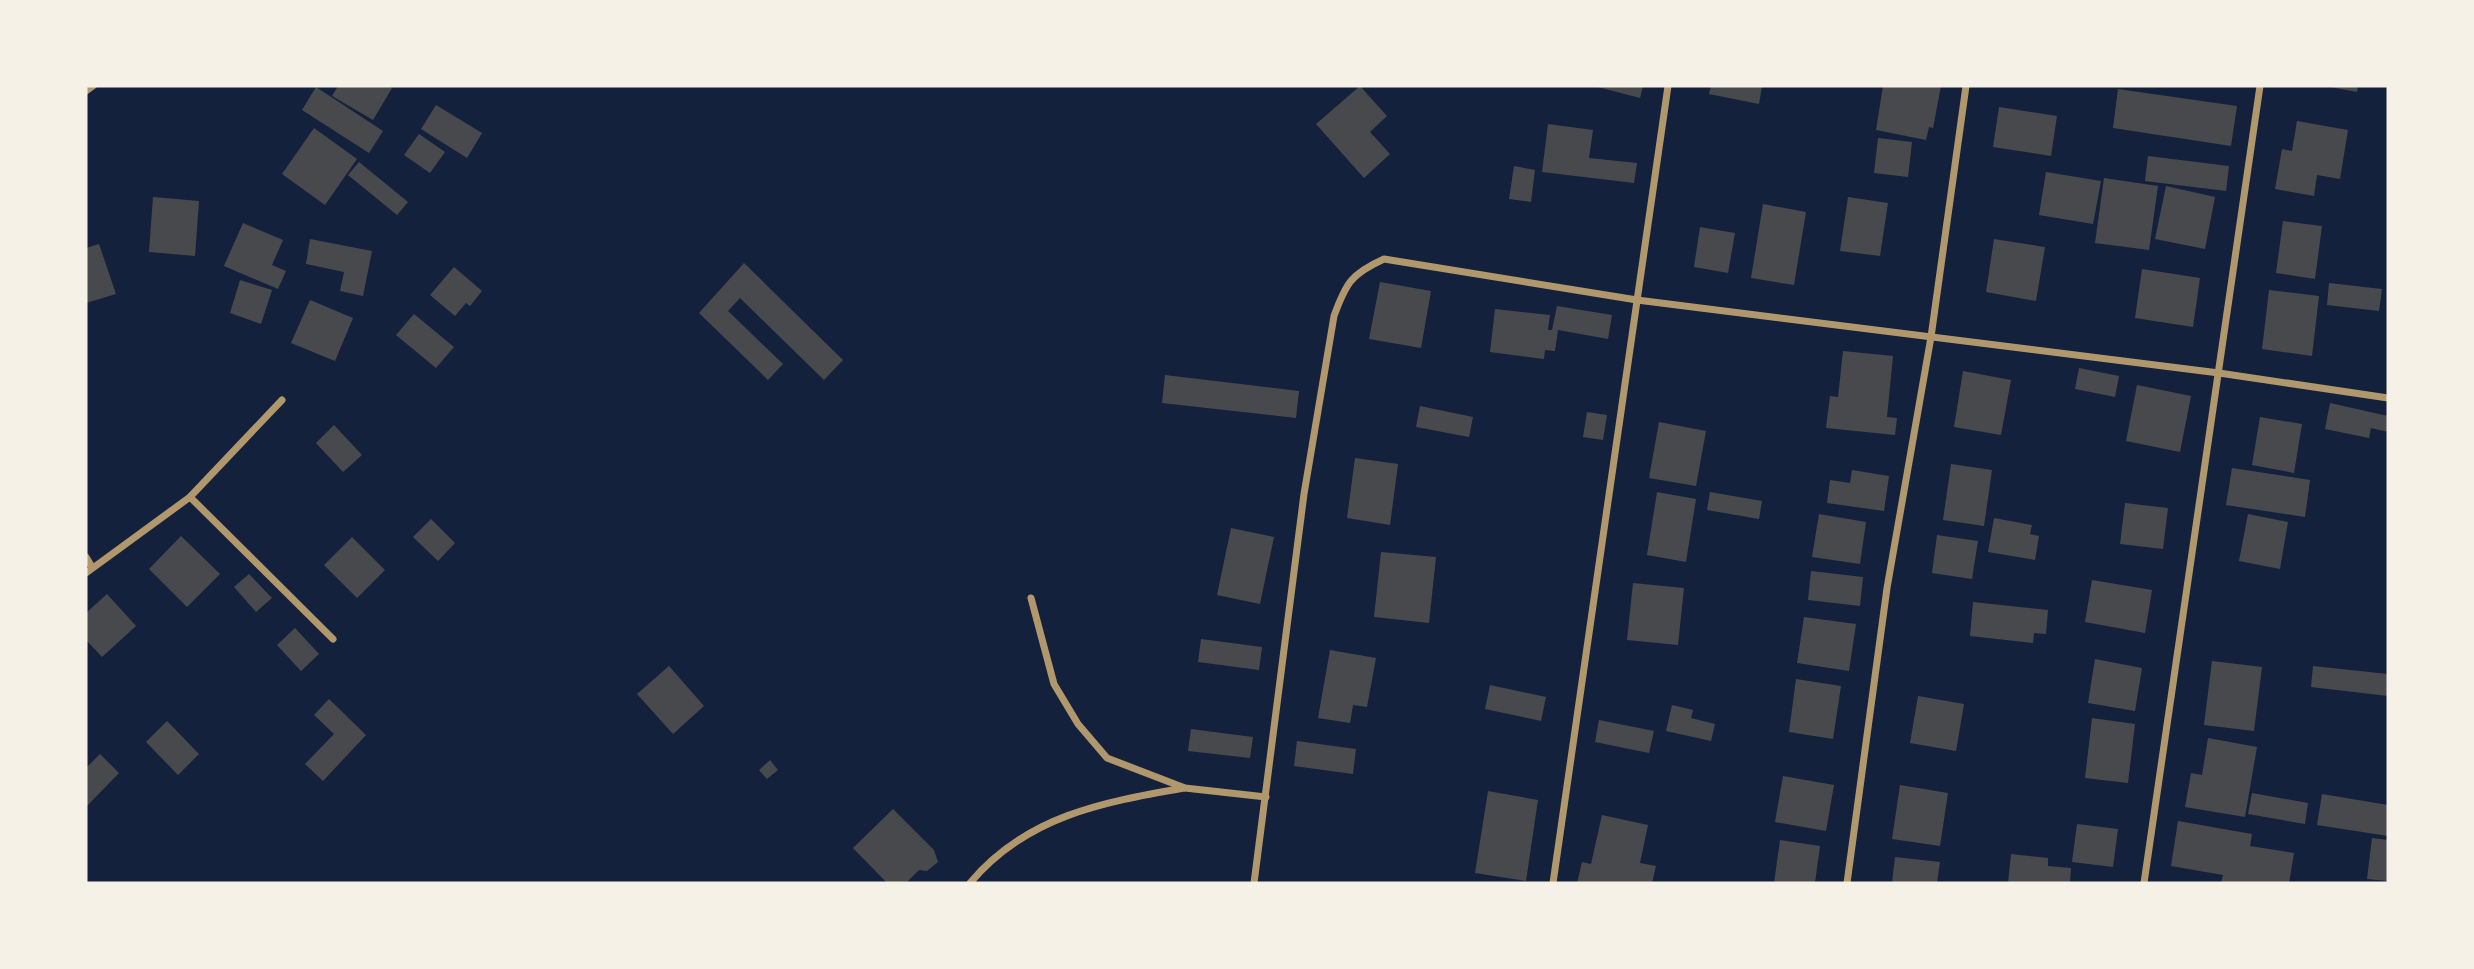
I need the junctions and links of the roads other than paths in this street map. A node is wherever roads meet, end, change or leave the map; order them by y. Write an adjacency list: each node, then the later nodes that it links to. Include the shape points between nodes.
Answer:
1 (93, 86): 5 (street)
2 (1668, 86): 6 (street)
3 (1966, 86): 7 (street)
4 (2260, 86): 8 (street)
5 (86, 91)
6 (1637, 300): 7 (street); 17 (street, via 1384,259 1363,269 1344,288 1334,316 1304,494); 20 (street)
7 (1931, 337): 8 (street); 21 (street, via 1887,588)
8 (2219, 373): 9 (street); 22 (street)
9 (2388, 397)
10 (282, 400): 11 (street)
11 (190, 496): 13 (street); 15 (street)
12 (86, 557): 13 (street)
13 (89, 570)
14 (1031, 598): 16 (street, via 1054,684 1078,724 1107,758)
15 (333, 639)
16 (1185, 788): 17 (street); 18 (street, via 1073,811 1023,837 984,866)
17 (1266, 797): 19 (street)
18 (970, 883)
19 (1254, 883)
20 (1553, 883)
21 (1847, 883)
22 (2144, 883)

